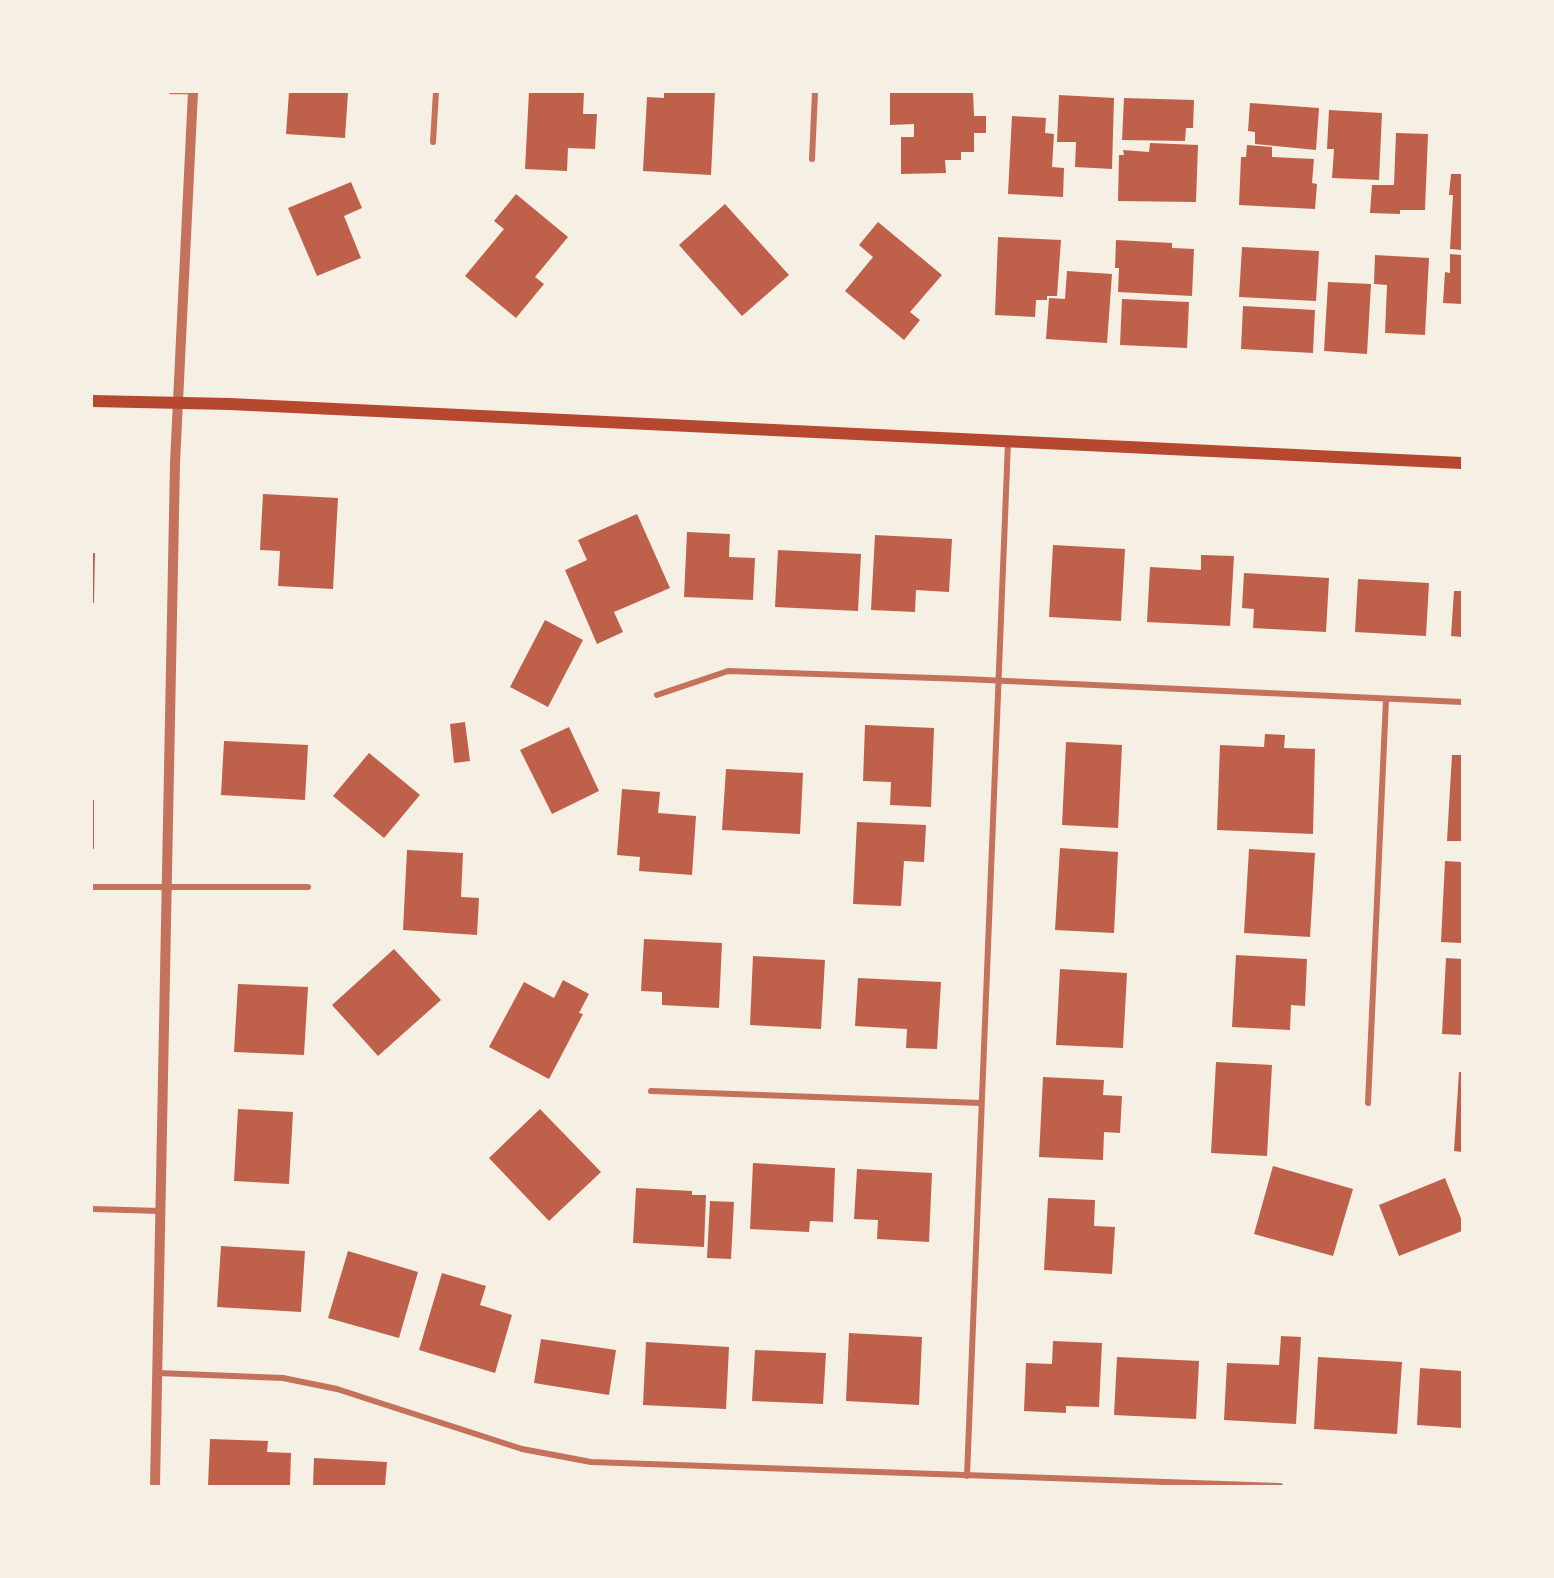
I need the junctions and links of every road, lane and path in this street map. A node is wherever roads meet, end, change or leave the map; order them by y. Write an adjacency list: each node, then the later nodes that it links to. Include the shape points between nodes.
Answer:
1 (171, 92): 2 (lane)
2 (193, 92): 8 (street)
3 (436, 92): 5 (street)
4 (815, 92): 6 (street)
5 (433, 142)
6 (812, 159)
7 (92, 400): 8 (main road)
8 (178, 402): 9 (main road); 16 (street)
9 (1008, 442): 10 (main road); 11 (street)
10 (1462, 463)
11 (1000, 681): 12 (street, via 728,671); 13 (street); 19 (street)
12 (657, 695)
13 (1386, 699): 14 (street); 20 (street)
14 (1462, 702)
15 (92, 887): 16 (street)
16 (169, 887): 17 (street); 22 (street)
17 (308, 887)
18 (651, 1091): 19 (street)
19 (981, 1103): 24 (street)
20 (1368, 1103)
21 (92, 1209): 22 (street)
22 (161, 1210): 23 (street)
23 (158, 1373): 24 (street, via 283,1378 337,1389 522,1449 591,1462); 25 (street)
24 (968, 1476): 26 (street)
25 (155, 1486)
26 (1280, 1486)

